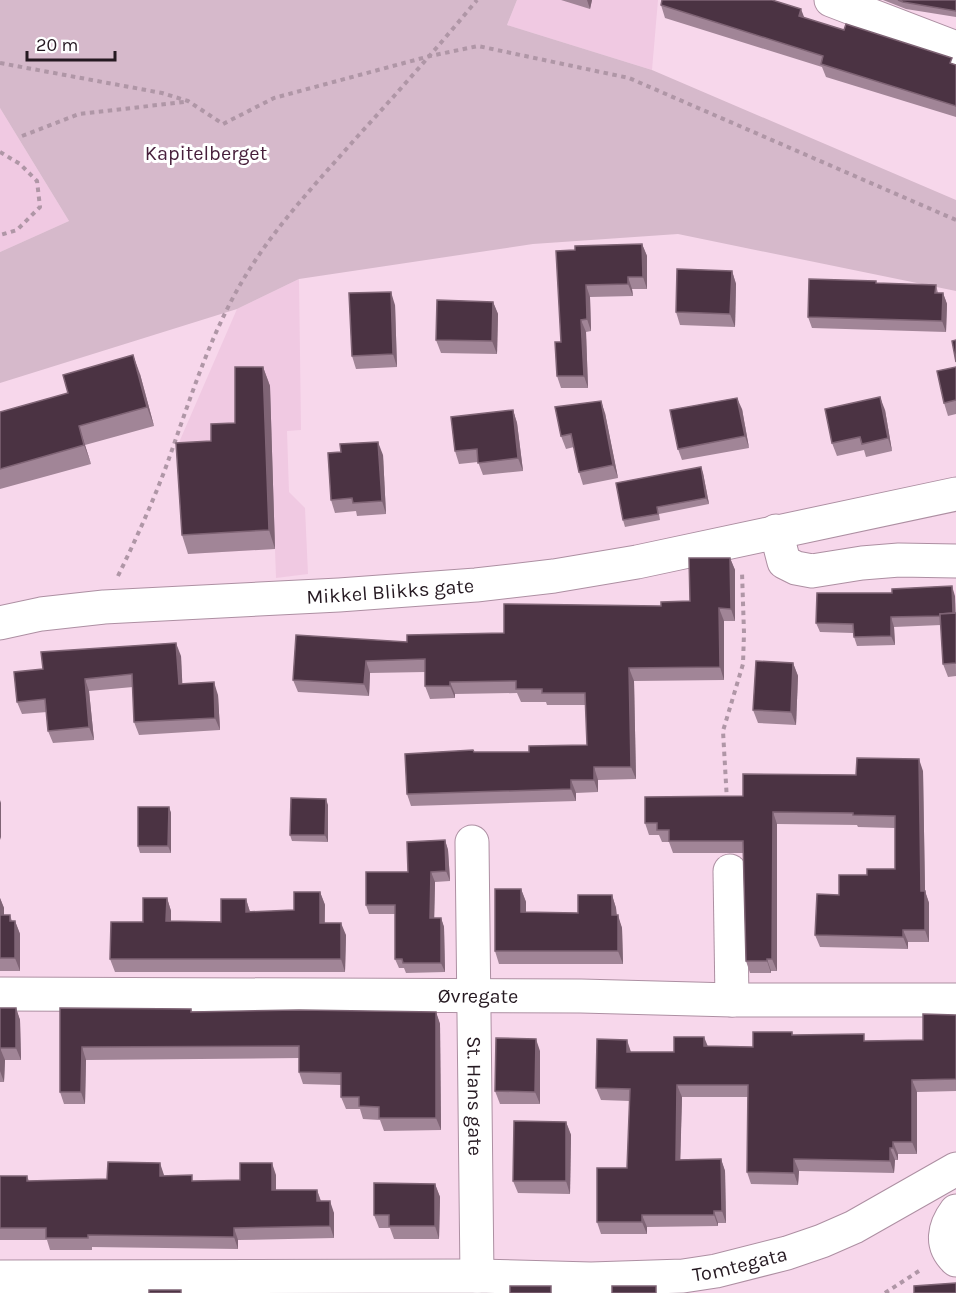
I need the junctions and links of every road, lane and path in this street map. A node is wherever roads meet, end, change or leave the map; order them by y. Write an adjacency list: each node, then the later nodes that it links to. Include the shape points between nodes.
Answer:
1 (477, 0): 4 (path)
2 (831, 0): 3 (street)
3 (956, 48)
4 (430, 56): 6 (path, via 274,98 223,124); 9 (path, via 478,46 629,78); 15 (path, via 314,186 250,268 215,337 145,522)
5 (0, 63): 6 (path)
6 (188, 101): 7 (path, via 79,114)
7 (22, 136)
8 (0, 152): 10 (path, via 20,164 37,182 40,207 17,230)
9 (956, 220)
10 (0, 235)
11 (956, 494): 12 (street, Mikkel Blikks gate)
12 (776, 531): 13 (street, Mikkel Blikks gate); 14 (street, via 784,562 812,571 880,562)
13 (737, 540): 15 (street, Mikkel Blikks gate, via 637,562 476,585); 17 (path, via 742,576 743,664 723,731)
14 (956, 561)
15 (104, 607): 16 (street, Mikkel Blikks gate)
16 (0, 623)
17 (727, 804)
18 (472, 842): 21 (street, St. Hans gate)
19 (730, 871): 22 (street)
20 (0, 994): 21 (street, Øvregate)
21 (474, 996): 22 (street, Øvregate); 27 (street, St. Hans gate)
22 (732, 1000): 23 (street, Øvregate)
23 (956, 1000)
24 (956, 1169): 27 (street, Tomtegata, via 822,1241 716,1271 649,1278)
25 (956, 1211): 26 (street, via 945,1231)
26 (952, 1256): 29 (path)
27 (477, 1276): 28 (street, Tomtegata)
28 (0, 1277)
29 (885, 1293)

